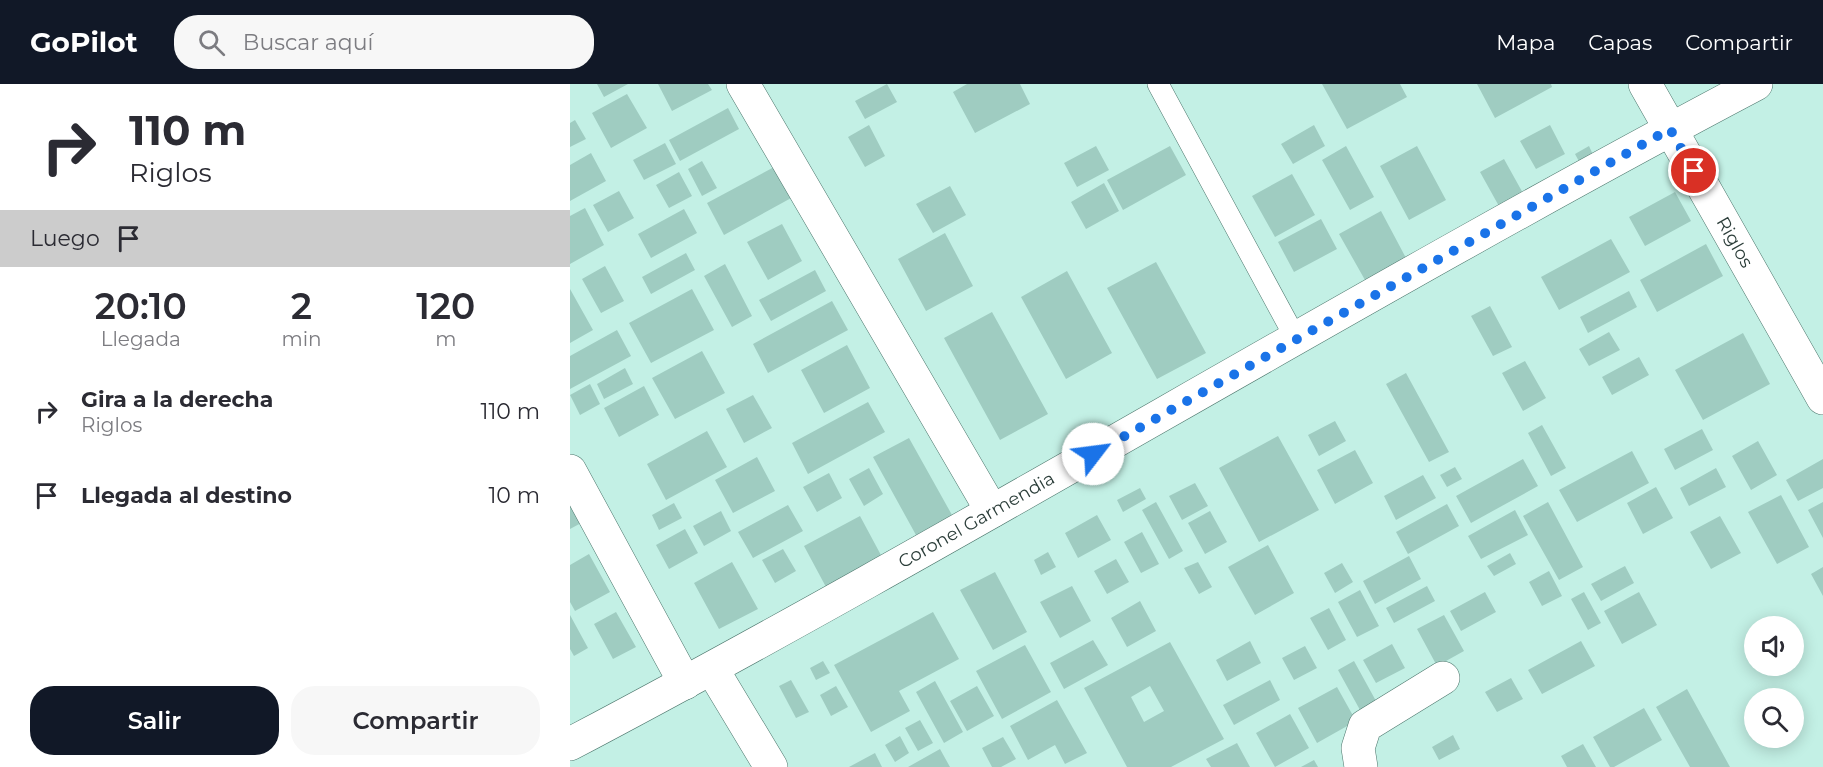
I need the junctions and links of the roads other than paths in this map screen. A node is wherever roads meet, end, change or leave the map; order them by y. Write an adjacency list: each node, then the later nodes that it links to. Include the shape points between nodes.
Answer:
1 (743, 84): 9 (street)
2 (1158, 84): 6 (lane)
3 (1646, 84): 5 (street, Riglos)
4 (1756, 84): 5 (street, Coronel Garmendia)
5 (1670, 129): 6 (street, Coronel Garmendia); 7 (street, Riglos)
6 (1296, 339): 9 (street, Coronel Garmendia)
7 (1823, 398)
8 (570, 471): 10 (street)
9 (992, 511): 10 (street, Coronel Garmendia)
10 (698, 676): 12 (street, Coronel Garmendia); 13 (street)
11 (1443, 678): 14 (street, via 1365,726 1358,748)
12 (570, 744)
13 (771, 767)
14 (1361, 767)

